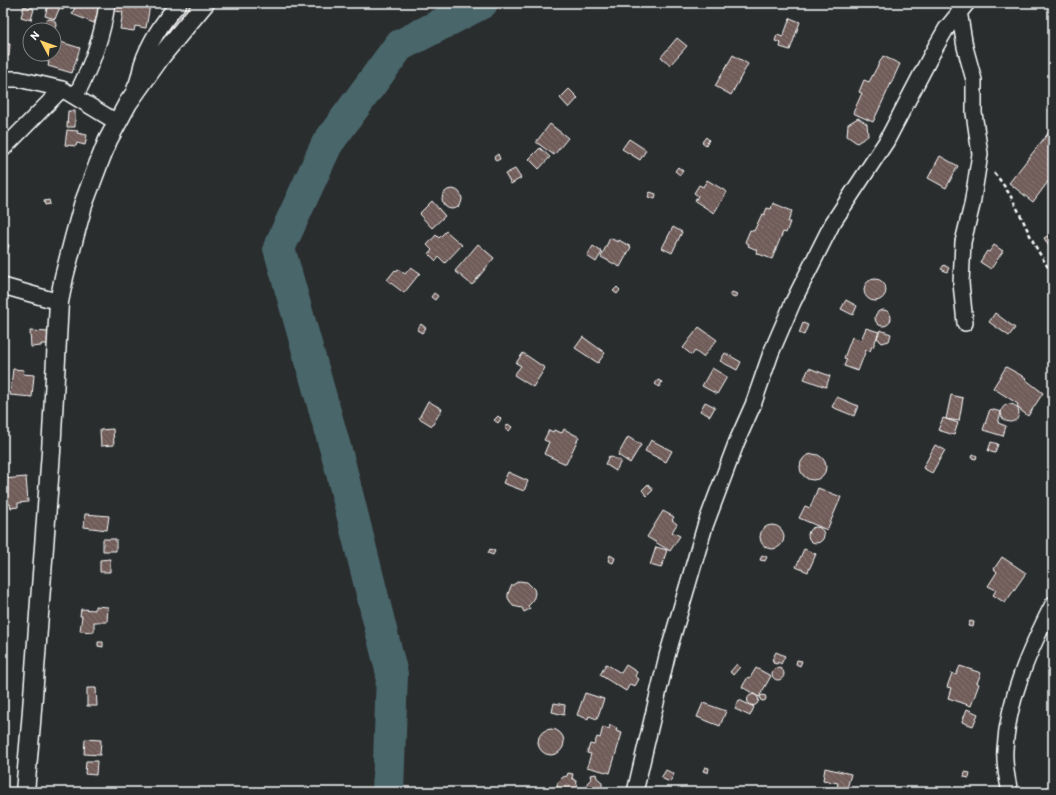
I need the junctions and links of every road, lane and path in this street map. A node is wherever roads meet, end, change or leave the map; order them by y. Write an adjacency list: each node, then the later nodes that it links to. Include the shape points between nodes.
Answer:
1 (107, 3): 7 (street, via 97,48)
2 (179, 3): 8 (street, via 162,24 143,63)
3 (205, 3): 8 (street, via 162,55)
4 (963, 7): 15 (street, via 965,46 974,80 974,112 980,154 972,205 962,242 961,283); 18 (street, via 934,48 886,142 832,224 771,353 705,526 667,656)
5 (3, 79): 6 (street, via 18,79)
6 (62, 89): 7 (street); 10 (street)
7 (75, 97): 9 (street)
8 (128, 103): 9 (street)
9 (118, 123): 14 (street, via 108,140 84,205)
10 (3, 149)
11 (992, 171): 12 (path, via 1003,183 1020,212 1037,250)
12 (1053, 276)
13 (3, 286): 14 (street)
14 (59, 302): 17 (street, via 51,452)
15 (965, 323)
16 (1053, 604): 19 (street, via 1016,687 1005,750)
17 (25, 792)
18 (635, 792)
19 (1010, 792)

